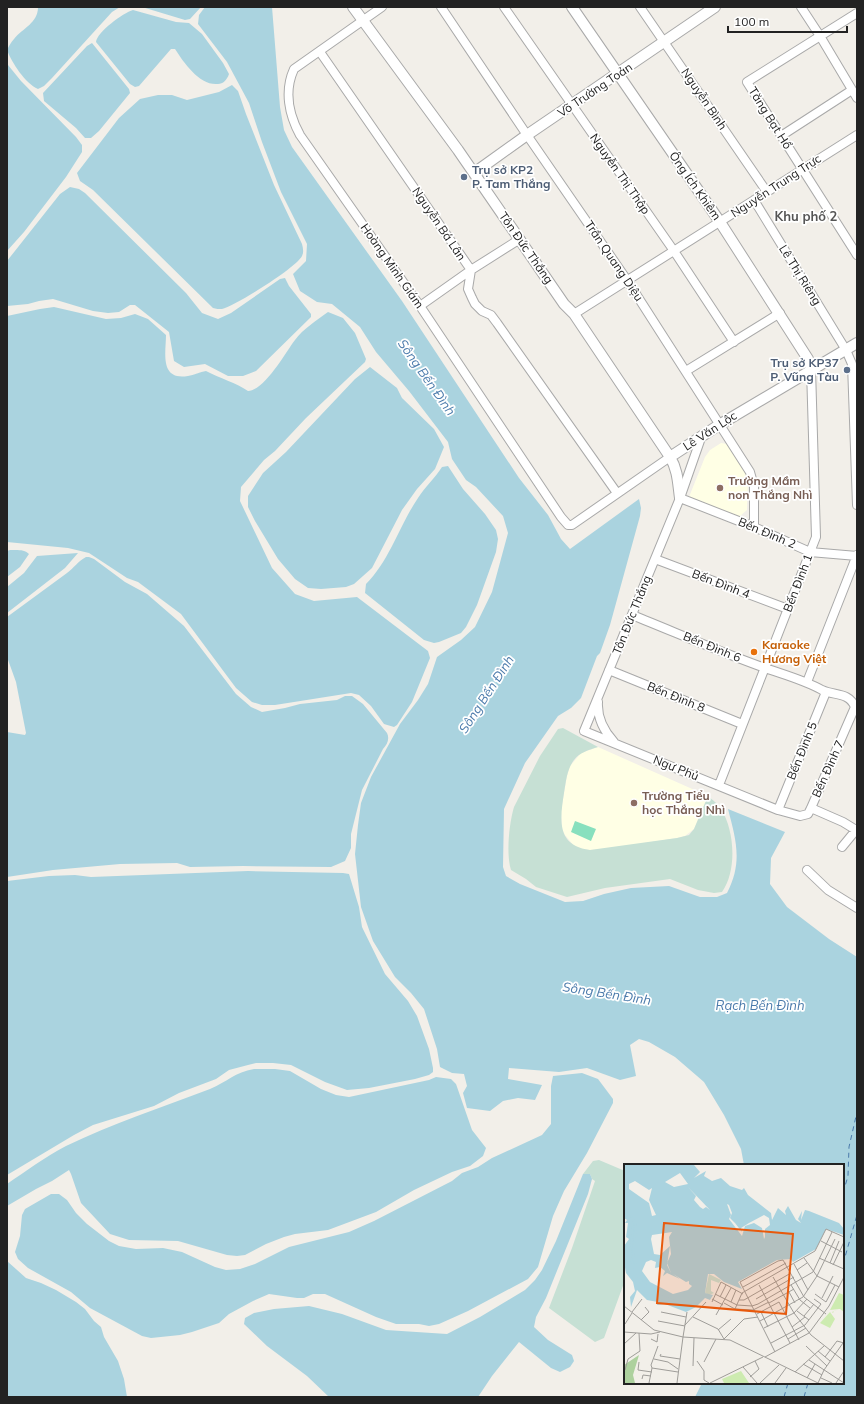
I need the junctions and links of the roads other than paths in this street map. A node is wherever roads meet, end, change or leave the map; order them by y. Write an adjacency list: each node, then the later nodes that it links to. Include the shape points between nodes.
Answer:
1 (353, 7): 10 (street, Tôn Đức Thắng)
2 (382, 7): 10 (street, Hoàng Minh Giám)
3 (441, 7): 18 (street, Trần Quang Diệu)
4 (504, 7): 17 (street, Nguyễn Thị Thập)
5 (572, 7): 14 (street, Ông Ích Khiêm)
6 (640, 7): 12 (street, Nguyễn Bình)
7 (715, 7): 12 (street, Võ Trường Toản)
8 (800, 7): 11 (street)
9 (857, 13): 11 (street)
10 (362, 20): 13 (street, Hoàng Minh Giám); 22 (street, Tôn Đức Thắng)
11 (820, 36): 15 (street); 20 (street, Tăng Bạt Hổ, via 747,82)
12 (664, 42): 14 (street, Võ Trường Toản); 23 (street, Nguyễn Bình)
13 (320, 52): 29 (street, Nguyễn Bá Lân); 31 (street, Hoàng Minh Giám, via 292,73 289,94 293,121 300,135)
14 (618, 74): 17 (street, Võ Trường Toản); 25 (street, Ông Ích Khiêm)
15 (852, 90): 16 (street); 20 (street)
16 (857, 98)
17 (572, 105): 18 (street, Võ Trường Toản); 27 (street, Nguyễn Thị Thập)
18 (527, 135): 22 (street, Võ Trường Toản); 30 (street, Trần Quang Diệu)
19 (857, 135): 21 (street, Nguyễn Trung Trực)
20 (781, 136): 21 (street, Tăng Bạt Hổ)
21 (802, 170): 23 (street, Nguyễn Trung Trực); 28 (street, Tăng Bạt Hổ)
22 (474, 173): 26 (street, Tôn Đức Thắng)
23 (767, 192): 24 (street, Nguyễn Trung Trực)
24 (754, 200): 25 (street, Nguyễn Trung Trực); 36 (street, Lê Thị Riêng)
25 (720, 222): 27 (street, Nguyễn Trung Trực); 32 (street, Ông Ích Khiêm)
26 (520, 239): 29 (street); 33 (street, Tôn Đức Thắng, via 564,304)
27 (674, 251): 30 (street, Nguyễn Trung Trực); 34 (street, Nguyễn Thị Thập)
28 (857, 255)
29 (471, 270): 31 (street); 42 (street, Nguyễn Bá Lân, via 468,289 475,304 491,315)
30 (627, 280): 33 (street, Nguyễn Trung Trực); 38 (street, Trần Quang Diệu)
31 (420, 306): 45 (street, Hoàng Minh Giám)
32 (780, 313): 34 (street); 37 (street, Ông Ích Khiêm, via 808,359)
33 (574, 314): 41 (street, Tôn Đức Thắng)
34 (734, 342): 38 (street)
35 (857, 343): 36 (street, Lê Văn Lộc)
36 (846, 350): 37 (street, Lê Văn Lộc); 44 (street, Lê Thị Riêng, via 852,364)
37 (811, 369): 39 (street, Lê Văn Lộc); 47 (street, Bến Đình 1, via 816,536)
38 (686, 372): 39 (street, Trần Quang Diệu)
39 (719, 425): 40 (street, Lê Văn Lộc); 46 (street, Trần Quang Diệu, via 750,472 753,481)
40 (702, 435): 41 (street, Lê Văn Lộc); 43 (street, Tôn Đức Thắng)
41 (670, 457): 42 (street, Lê Văn Lộc); 43 (street, Tôn Đức Thắng, via 678,480)
42 (617, 493): 45 (street, Lê Văn Lộc, via 572,525)
43 (680, 498): 46 (street, Bến Đình 2); 49 (street, Tôn Đức Thắng)
44 (857, 505)
45 (568, 525)
46 (754, 527): 47 (street, Bến Đình 2)
47 (810, 552): 48 (street, Bến Đình 2); 50 (street, Bến Đình 1)
48 (857, 555): 54 (street)
49 (655, 559): 50 (street, Bến Đình 4); 51 (street, Tôn Đức Thắng)
50 (788, 609): 52 (street, Bến Đình 1)
51 (632, 615): 52 (street, Bến Đình 6); 53 (street, Tôn Đức Thắng)
52 (765, 668): 54 (street, Bến Đình 6); 58 (street, Bến Đình 1)
53 (609, 670): 56 (street, Tôn Đức Thắng); 58 (street, Bến Đình 8)
54 (806, 682): 55 (street, Bến Đình 6)
55 (826, 692): 57 (street, Bến Đình 6, via 843,695 851,699); 63 (street, Bến Đình 5)
56 (598, 697): 59 (street, Tôn Đức Thắng); 60 (street, via 600,721)
57 (856, 707): 62 (street, Bến Đình 7)
58 (742, 724): 61 (street, Bến Đình 1)
59 (584, 731): 60 (street, Ngư Phủ)
60 (616, 743): 61 (street, Ngư Phủ)
61 (719, 785): 63 (street, Ngư Phủ)
62 (811, 808): 63 (street, Ngư Phủ, via 808,814 800,816); 64 (street, via 856,830)
63 (778, 810)
64 (842, 847)
65 (807, 870): 66 (street, via 828,890)
66 (857, 908)

